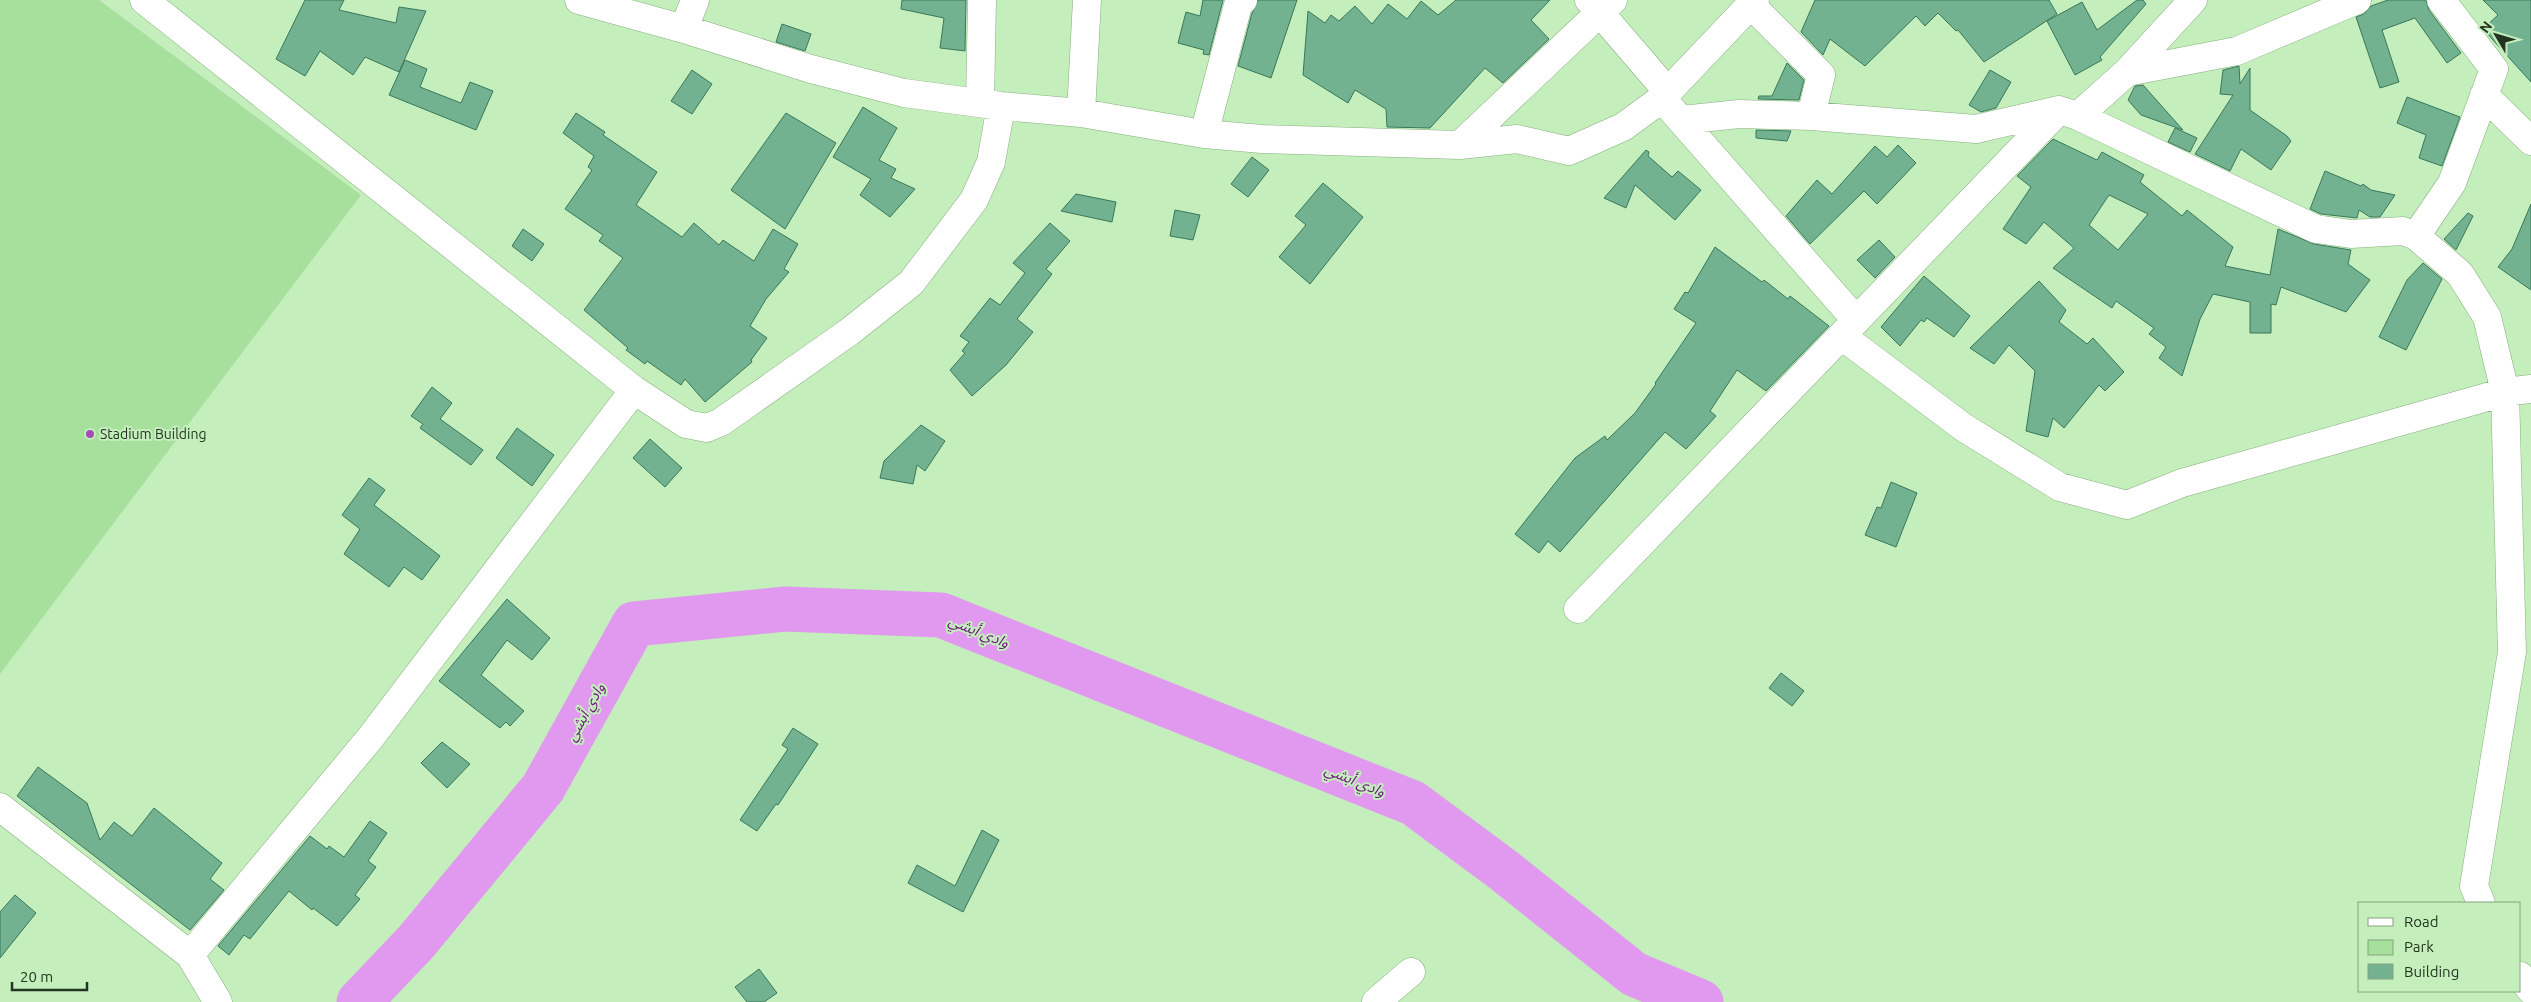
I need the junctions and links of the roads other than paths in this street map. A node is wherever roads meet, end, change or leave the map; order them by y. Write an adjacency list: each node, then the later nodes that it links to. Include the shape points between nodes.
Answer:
1 (144, 0): 26 (street)
2 (579, 0): 12 (street)
3 (695, 0): 12 (street)
4 (982, 0): 16 (street)
5 (1087, 0): 17 (street)
6 (1243, 0): 21 (street, via 1238,5)
7 (2193, 0): 13 (street)
8 (2357, 0): 13 (street, via 2237,51)
9 (2441, 0): 14 (street, via 2494,69)
10 (1752, 2): 15 (street); 19 (street, via 1820,75)
11 (1601, 4): 15 (street); 23 (street)
12 (684, 29): 16 (street, via 811,69 904,93)
13 (2127, 72): 18 (street)
14 (2484, 95): 22 (street); 24 (street, via 2452,182)
15 (1664, 96): 20 (street); 23 (street, via 1623,127 1569,151 1517,138)
16 (990, 105): 17 (street); 26 (street, via 991,162 974,200 911,283 849,332 721,422 707,428 686,424)
17 (1081, 113): 21 (street)
18 (2069, 113): 19 (street, via 1976,129); 24 (street, via 2316,229 2351,234 2403,231); 25 (street)
19 (1811, 116): 20 (street, via 1739,114)
20 (1682, 120): 25 (street)
21 (1204, 134): 23 (street, via 1262,139)
22 (2531, 141)
23 (1460, 145)
24 (2416, 236): 27 (street, via 2460,274 2487,317)
25 (1849, 328): 27 (street, via 1963,427 2060,487 2126,505 2182,482); 28 (street)
26 (634, 390): 31 (street, via 371,737)
27 (2518, 390): 30 (street, via 2512,652 2474,886)
28 (1578, 609)
29 (0, 807): 31 (street)
30 (2481, 902)
31 (190, 955): 35 (street)
32 (1411, 972): 36 (street)
33 (2521, 977): 34 (street)
34 (2531, 990)
35 (218, 1002)
36 (1376, 1002)

